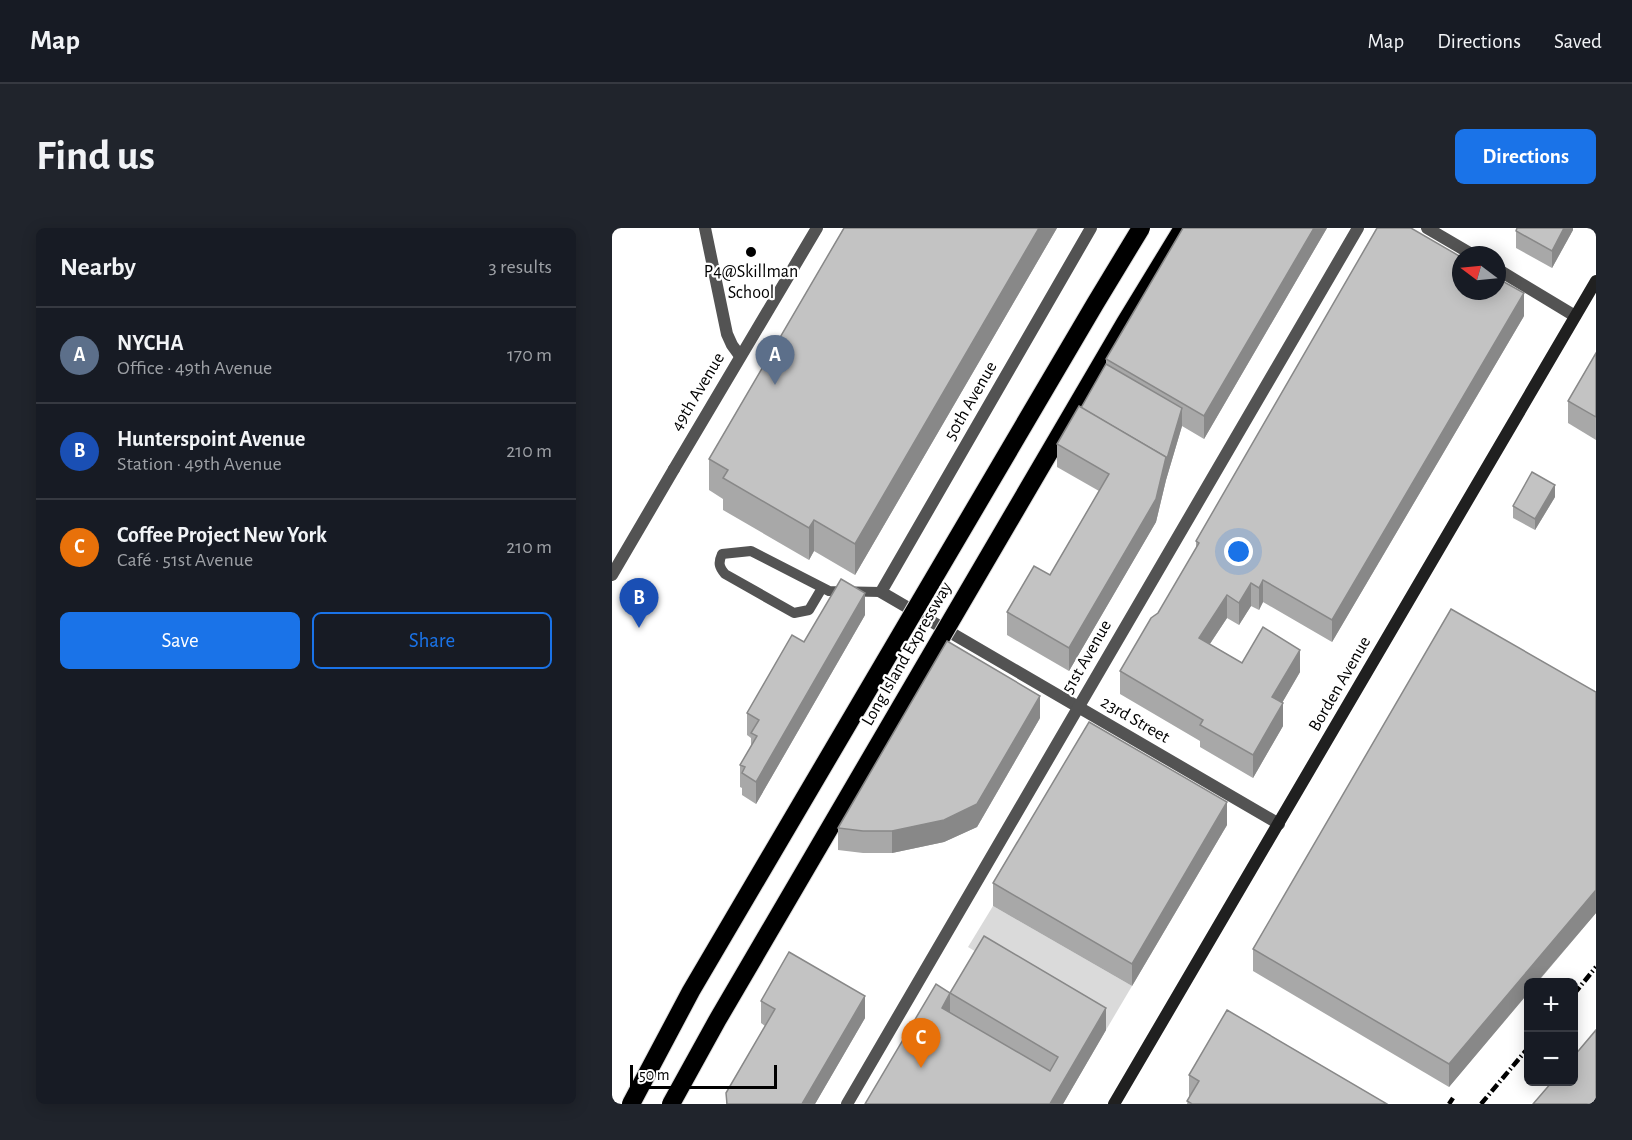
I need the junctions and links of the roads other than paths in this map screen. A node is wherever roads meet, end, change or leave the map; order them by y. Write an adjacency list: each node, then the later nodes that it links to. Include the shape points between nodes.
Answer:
1 (705, 228): 12 (street, via 727,334)
2 (817, 228): 12 (street, 49th Avenue)
3 (1091, 228): 15 (street, 50th Avenue)
4 (1141, 228): 18 (highway, Long Island Expressway, bridge, via 697,981)
5 (1183, 228): 19 (highway, Long Island Expressway, bridge)
6 (1358, 228): 16 (street, 51st Avenue)
7 (1427, 228): 8 (street)
8 (1458, 246)
9 (1506, 274): 11 (street)
10 (1596, 281): 11 (main road, Borden Avenue)
11 (1575, 316): 17 (main road, Borden Avenue)
12 (740, 356): 13 (street, 49th Avenue, bridge)
13 (612, 575)
14 (822, 588): 14 (lane, via 751,551 722,554 719,561 725,574 794,613 809,610); 15 (lane)
15 (881, 592): 16 (street, 23rd Street)
16 (1078, 708): 17 (street, 23rd Street); 20 (street, 51st Avenue)
17 (1279, 824): 21 (main road, Borden Avenue)
18 (631, 1104)
19 (671, 1104)
20 (847, 1104)
21 (1114, 1104)

